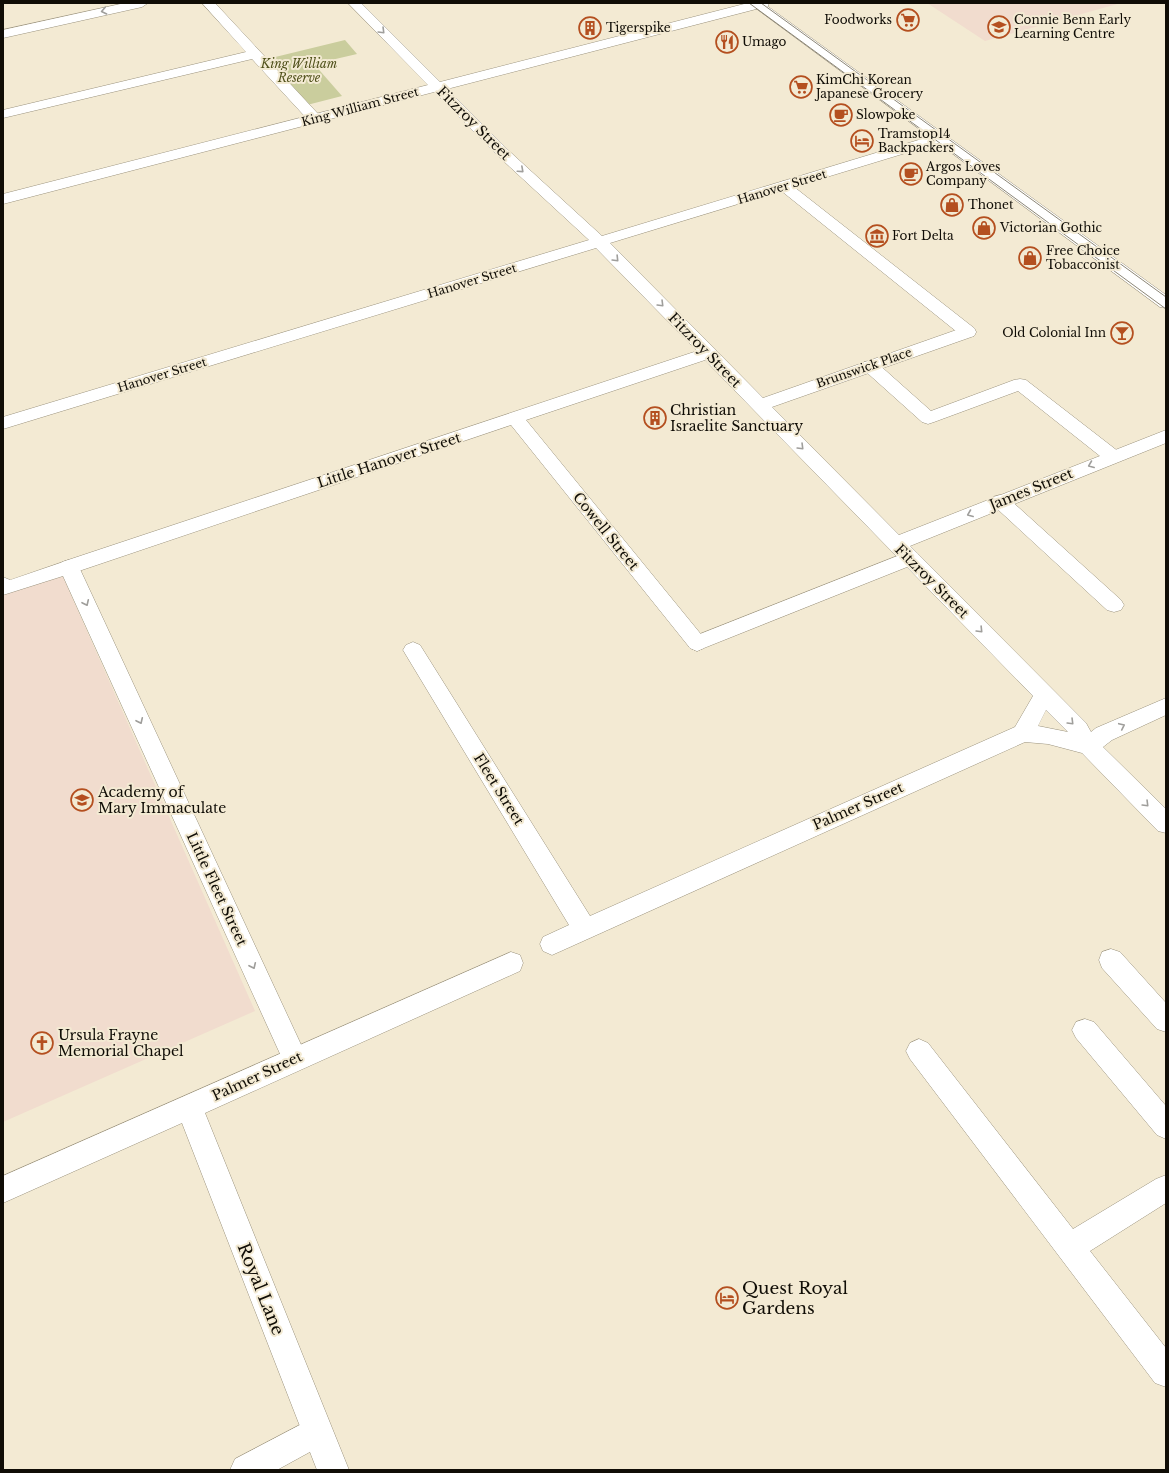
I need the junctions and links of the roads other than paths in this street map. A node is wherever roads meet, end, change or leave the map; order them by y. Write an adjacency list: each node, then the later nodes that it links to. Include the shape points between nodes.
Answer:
1 (142, 3): 5 (street)
2 (208, 3): 7 (street)
3 (354, 3): 8 (street, Fitzroy Street, one-way to 8)
4 (758, 3): 8 (street, King William Street); 11 (street)
5 (125, 5): 6 (street, one-way to 6)
6 (3, 34)
7 (255, 54): 9 (street); 10 (street)
8 (437, 87): 10 (street, King William Street); 14 (street, Fitzroy Street, one-way to 14, via 502,153)
9 (3, 114)
10 (315, 119): 13 (street, King William Street)
11 (940, 138): 12 (street, Hanover Street); 15 (street)
12 (784, 186): 14 (street, Hanover Street); 17 (street, Brunswick Place, via 968,332)
13 (3, 199)
14 (599, 242): 16 (street, Fitzroy Street, one-way to 16); 20 (street, Hanover Street)
15 (1166, 303)
16 (708, 353): 18 (street, Fitzroy Street); 19 (street, Little Hanover Street)
17 (870, 366): 18 (street, Brunswick Place); 22 (street, via 928,418 1020,384)
18 (760, 405): 24 (street, Fitzroy Street, one-way to 24)
19 (515, 418): 25 (street, Cowell Street, via 696,643); 26 (street, Little Hanover Street)
20 (3, 423)
21 (1166, 436): 22 (street, James Street)
22 (1112, 456): 23 (street, James Street, one-way to 23)
23 (1000, 501): 24 (street, James Street, one-way to 24); 28 (street)
24 (896, 544): 25 (street, Fitzroy Street)
25 (910, 558): 30 (street, Fitzroy Street, one-way to 30)
26 (69, 567): 27 (street, Little Hanover Street, via 5,588); 42 (street, Little Fleet Street, one-way to 42)
27 (3, 584)
28 (1114, 605)
29 (413, 650): 35 (street, Fleet Street)
30 (1044, 694): 32 (street); 33 (street, Fitzroy Street, one-way to 33, via 1078,729)
31 (1166, 706): 33 (street, one-way to 31, via 1104,734)
32 (1023, 733): 33 (street); 35 (street, Palmer Street)
33 (1089, 746): 34 (street, Fitzroy Street, one-way to 34)
34 (1166, 824)
35 (585, 929): 36 (street, Palmer Street)
36 (552, 944)
37 (1111, 960): 39 (street)
38 (510, 963): 42 (street, Palmer Street)
39 (1166, 1021)
40 (1085, 1030): 44 (street)
41 (919, 1051): 47 (street)
42 (295, 1058): 43 (street, Palmer Street)
43 (189, 1107): 46 (street, Palmer Street); 49 (street, Royal Lane)
44 (1166, 1126)
45 (1166, 1188): 47 (street)
46 (3, 1190)
47 (1070, 1247): 48 (street)
48 (1166, 1372)
49 (317, 1431): 50 (street); 51 (street, Royal Lane)
50 (246, 1470)
51 (333, 1470)

